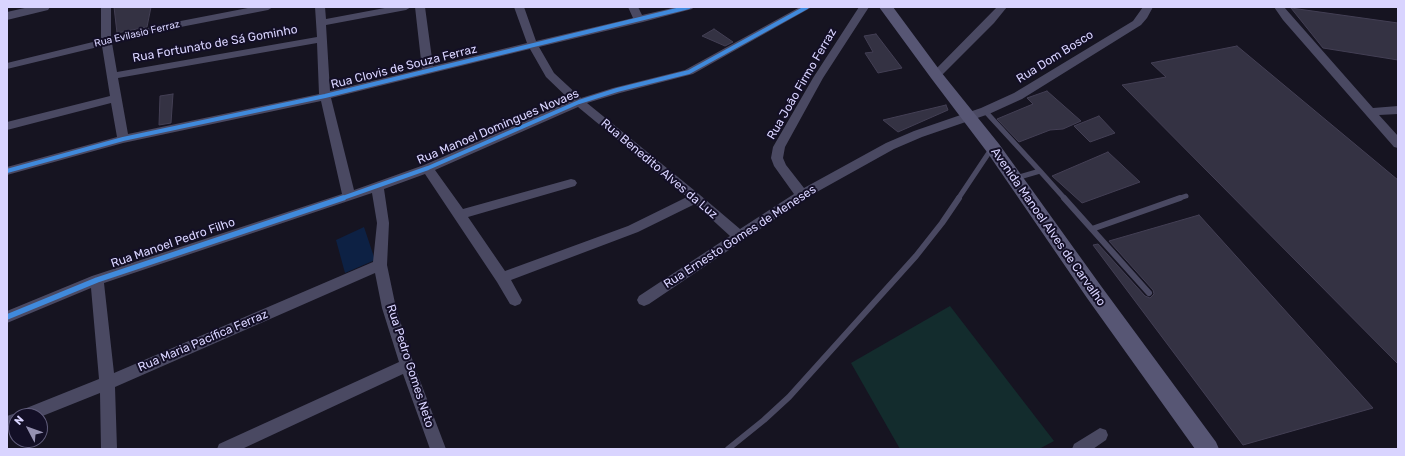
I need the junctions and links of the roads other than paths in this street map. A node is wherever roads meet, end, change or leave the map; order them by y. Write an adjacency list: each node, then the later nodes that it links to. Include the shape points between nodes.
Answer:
1 (21, 7): 17 (street)
2 (44, 7): 18 (street)
3 (106, 7): 22 (street)
4 (268, 7): 22 (street, Rua Evilasio Ferraz)
5 (320, 7): 20 (street)
6 (406, 7): 20 (street)
7 (420, 7): 25 (street)
8 (519, 7): 23 (street, Rua Benedito Alves da Luz)
9 (633, 7): 19 (street)
10 (689, 7): 19 (street, Rua Clovis de Souza Ferraz)
11 (807, 7): 30 (street, Rua Manoel Domingues Novaes, via 689,72)
12 (864, 7): 45 (street, Rua João Firmo Ferraz, via 818,78 779,147 777,158 780,166)
13 (886, 7): 26 (main road, Avenida Manoel Alves de Carvalho)
14 (1002, 7): 26 (street)
15 (1148, 7): 32 (street, Rua Dom Bosco, via 1142,18 1130,27 1039,84)
16 (1279, 7): 33 (street)
17 (7, 10)
18 (7, 16)
19 (639, 20): 23 (street, Rua Clovis de Souza Ferraz)
20 (320, 23): 21 (street)
21 (323, 39): 27 (street, Rua Fortunato de Sá Gominho); 28 (street)
22 (106, 41): 24 (street, Rua Evilasio Ferraz); 27 (street)
23 (533, 46): 25 (street, Rua Clovis de Souza Ferraz); 30 (street, Rua Benedito Alves da Luz, via 550,74)
24 (7, 66)
25 (428, 71): 28 (street, Rua Clovis de Souza Ferraz)
26 (936, 75): 34 (main road, Avenida Manoel Alves de Carvalho)
27 (112, 76): 29 (street)
28 (325, 96): 36 (street, Rua Clovis de Souza Ferraz); 46 (street)
29 (115, 98): 35 (street); 36 (street)
30 (579, 102): 39 (street, Rua Manoel Domingues Novaes); 48 (street, Rua Benedito Alves da Luz)
31 (1398, 110): 33 (street)
32 (985, 111): 34 (street, Rua Dom Bosco); 41 (lane)
33 (1370, 112): 37 (street)
34 (967, 117): 38 (main road, Avenida Manoel Alves de Carvalho); 45 (street, Rua Ernesto Gomes de Meneses, via 890,146)
35 (7, 126)
36 (123, 139): 40 (street, Rua Clovis de Souza Ferraz)
37 (1398, 144)
38 (993, 148): 42 (main road, Avenida Manoel Alves de Carvalho); 66 (lane, via 942,223 916,256 789,397)
39 (428, 168): 44 (street, Rua Manoel Domingues Novaes); 49 (street)
40 (7, 171)
41 (1040, 171): 42 (lane); 50 (lane)
42 (1014, 178): 68 (main road, Avenida Manoel Alves de Carvalho)
43 (571, 183): 49 (street)
44 (377, 187): 46 (street, Rua Manoel Domingues Novaes); 52 (street, Rua Pedro Gomes Neto, via 382,222)
45 (802, 195): 51 (street, Rua Ernesto Gomes de Meneses)
46 (349, 196): 54 (street, Rua Manoel Pedro Filho)
47 (1186, 196): 50 (lane)
48 (696, 198): 51 (street, Rua Benedito Alves da Luz); 53 (street, via 633,229)
49 (460, 215): 53 (street)
50 (1092, 229): 55 (lane)
51 (739, 236): 57 (street, Rua Ernesto Gomes de Meneses)
52 (380, 265): 59 (street, Rua Pedro Gomes Neto, via 389,308); 60 (street, Rua Maria Pacífica Ferraz)
53 (502, 278): 56 (street)
54 (97, 280): 58 (street, Rua Manoel Pedro Filho); 60 (street)
55 (1149, 292)
56 (515, 300)
57 (644, 300)
58 (7, 317)
59 (407, 365): 64 (street); 65 (street, Rua Pedro Gomes Neto)
60 (107, 383): 61 (street, Rua Maria Pacífica Ferraz); 63 (street)
61 (45, 408)
62 (1100, 435): 67 (street)
63 (109, 449)
64 (225, 449)
65 (438, 449)
66 (728, 449)
67 (1080, 449)
68 (1208, 449)

